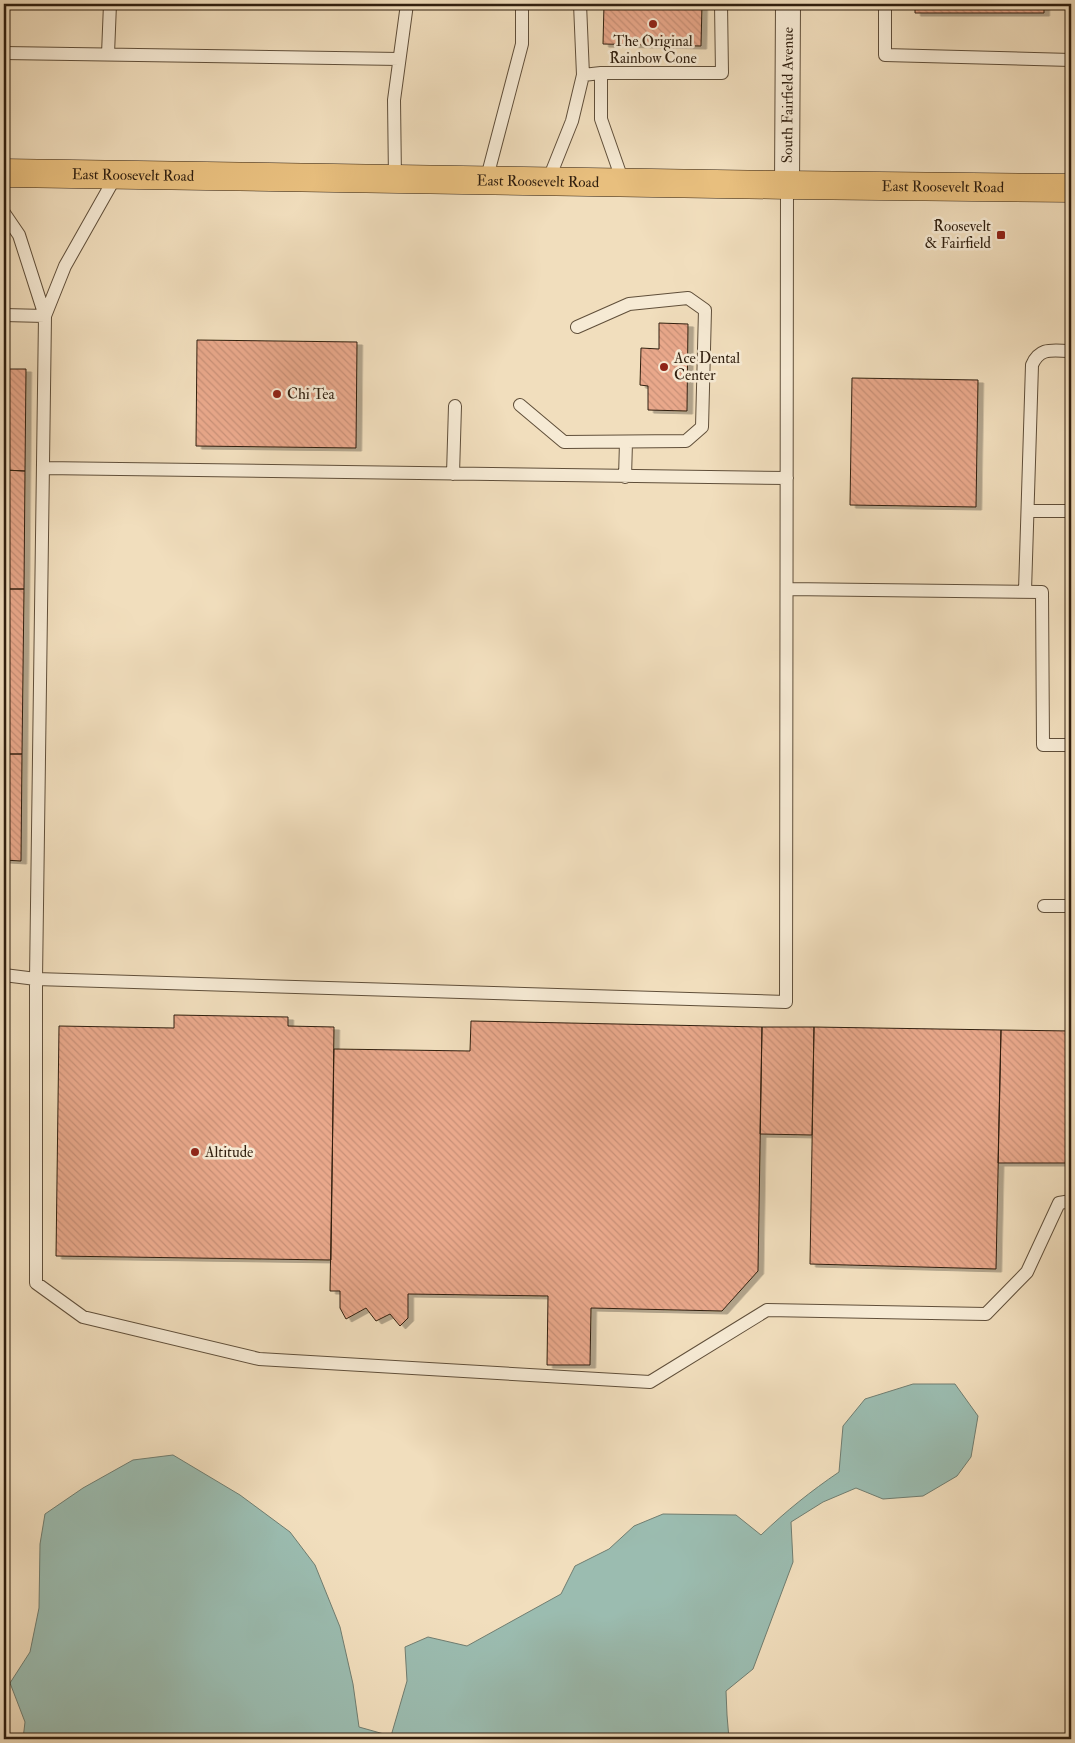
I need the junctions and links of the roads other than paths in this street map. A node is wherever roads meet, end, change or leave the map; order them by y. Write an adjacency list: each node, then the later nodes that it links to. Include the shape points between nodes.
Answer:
1 (110, 4): 9 (lane)
2 (407, 4): 10 (lane)
3 (522, 4): 17 (lane, via 522,44)
4 (580, 4): 13 (lane)
5 (721, 4): 12 (lane, via 722,74)
6 (788, 4): 20 (street, South Fairfield Avenue)
7 (885, 4): 11 (lane, via 885,55)
8 (4, 52): 9 (lane)
9 (108, 54): 10 (lane)
10 (399, 58): 16 (lane, via 394,100)
11 (1071, 60)
12 (601, 73): 13 (lane); 19 (lane, via 601,119)
13 (583, 74): 18 (lane, via 572,121)
14 (4, 173): 15 (main road, East Roosevelt Road)
15 (117, 174): 16 (main road, East Roosevelt Road); 24 (lane, via 65,266)
16 (395, 179): 17 (main road, East Roosevelt Road)
17 (486, 180): 18 (main road, East Roosevelt Road)
18 (548, 181): 19 (main road, East Roosevelt Road)
19 (623, 182): 20 (main road, East Roosevelt Road)
20 (787, 185): 21 (main road, East Roosevelt Road); 33 (lane)
21 (1071, 188)
22 (4, 213): 24 (lane, via 19,236)
23 (4, 315): 24 (lane)
24 (45, 316): 30 (lane)
25 (577, 327): 29 (lane, via 629,304 688,298 705,310 702,427 686,441)
26 (1071, 351): 34 (lane, via 1044,351 1036,355 1032,364)
27 (455, 406): 31 (lane)
28 (520, 406): 29 (lane, via 564,442)
29 (626, 442): 32 (lane)
30 (43, 468): 31 (lane); 42 (lane)
31 (452, 474): 32 (lane)
32 (625, 477): 33 (lane)
33 (787, 478): 36 (lane)
34 (1028, 511): 35 (lane); 37 (lane)
35 (1071, 511)
36 (787, 590): 37 (lane); 42 (lane, via 786,1002)
37 (1026, 591): 38 (lane, via 1042,592 1043,745)
38 (1071, 745)
39 (1044, 906): 40 (lane)
40 (1071, 906)
41 (4, 975): 42 (lane)
42 (36, 979): 43 (lane, via 36,1283 83,1317 259,1359 650,1382 767,1310 986,1314 1027,1272 1059,1202)
43 (1071, 1201)

